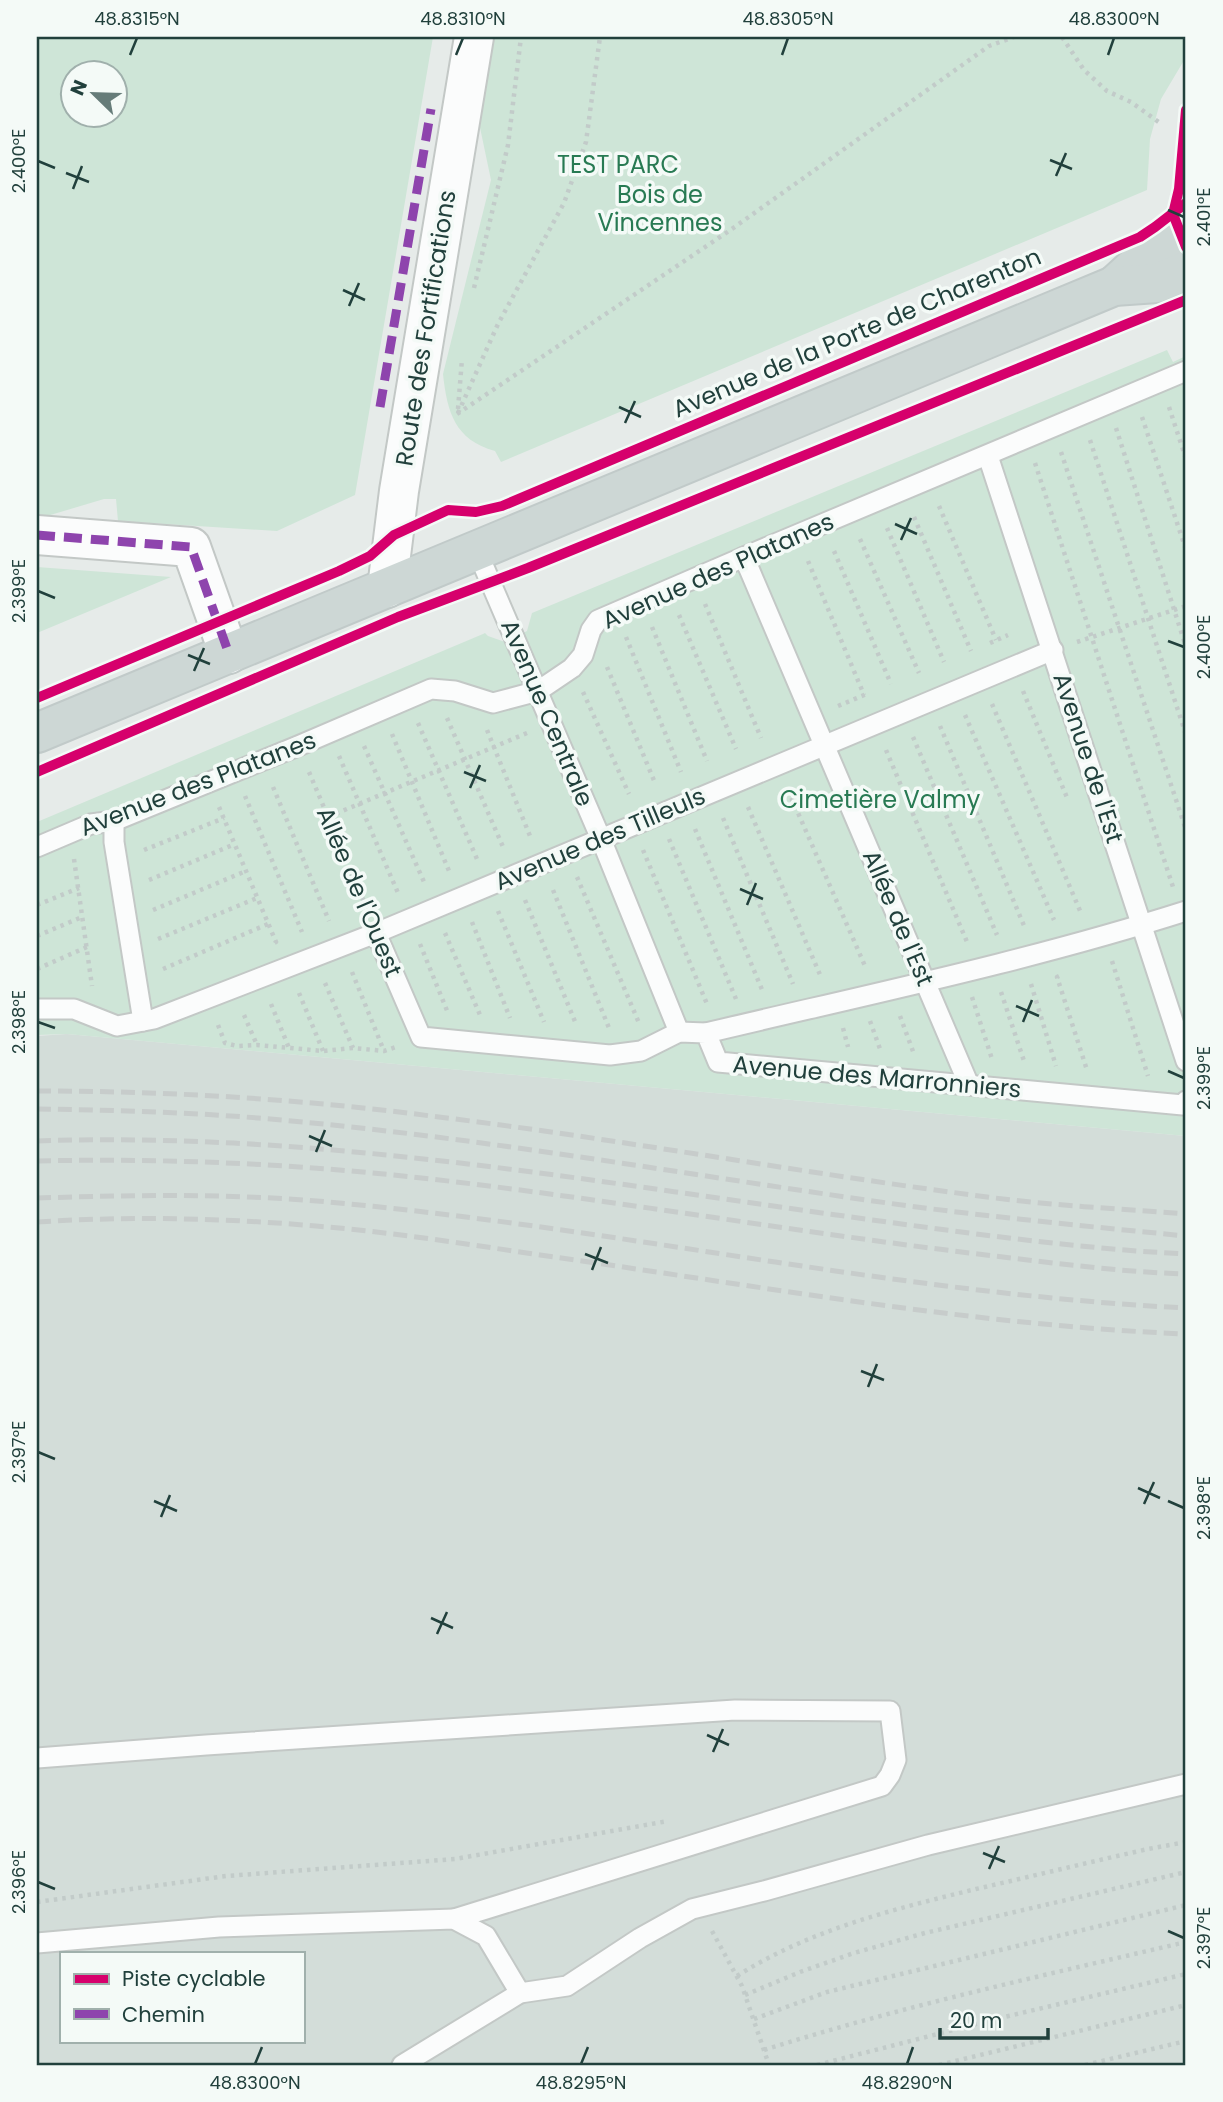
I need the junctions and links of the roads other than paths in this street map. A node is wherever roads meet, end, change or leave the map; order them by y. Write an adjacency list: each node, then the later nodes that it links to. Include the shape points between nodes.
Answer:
1 (474, 37): 10 (street, Route des Fortifications)
2 (1186, 236): 4 (main road, via 1147,256)
3 (1186, 271): 4 (main road, via 1157,283)
4 (1114, 286): 8 (main road)
5 (1186, 371): 6 (lane, Avenue des Platanes)
6 (988, 456): 9 (lane, Avenue des Platanes); 11 (lane, Avenue de l'Est)
7 (37, 535): 12 (street, via 191,547)
8 (477, 551): 10 (main road); 13 (lane, Avenue Centrale)
9 (744, 557): 13 (lane, Avenue des Platanes, via 598,621 572,668); 15 (lane, Allée de l'Est)
10 (387, 587): 12 (main road)
11 (1053, 650): 15 (lane, Avenue des Tilleuls); 20 (lane, Avenue de l'Est)
12 (229, 654): 14 (main road)
13 (538, 691): 16 (lane, Avenue des Platanes, via 493,703 431,689); 17 (lane, Avenue Centrale)
14 (37, 733)
15 (824, 745): 17 (lane, Avenue des Tilleuls); 22 (lane, Allée de l'Est)
16 (123, 817): 18 (lane, Avenue des Platanes, via 98,822); 24 (lane, via 114,842)
17 (601, 839): 21 (lane, Avenue des Tilleuls); 25 (lane, Avenue Centrale)
18 (37, 847)
19 (1184, 911): 20 (lane)
20 (1141, 925): 22 (lane); 28 (lane, Avenue de l'Est)
21 (376, 933): 24 (lane, Avenue des Tilleuls); 27 (lane, Allée de l'Ouest)
22 (925, 982): 26 (lane); 29 (lane, Allée de l'Est)
23 (37, 1009): 24 (lane, Avenue des Tilleuls, via 74,1009 117,1026)
24 (143, 1021)
25 (680, 1032): 26 (lane, Avenue des Marronniers); 27 (lane, Avenue des Marronniers, via 641,1051 610,1055)
26 (706, 1033): 29 (lane, Avenue des Marronniers, via 718,1062)
27 (421, 1037)
28 (1186, 1062)
29 (968, 1085): 30 (lane, Avenue des Marronniers, via 1183,1105)
30 (1186, 1101)
31 (37, 1758): 33 (lane, via 734,1710 890,1711 896,1760 882,1786)
32 (1186, 1784): 35 (lane, via 928,1845 692,1909 567,1986)
33 (454, 1919): 34 (lane, via 219,1927); 35 (lane, via 486,1936)
34 (37, 1943)
35 (520, 1993): 36 (lane)
36 (402, 2065)

